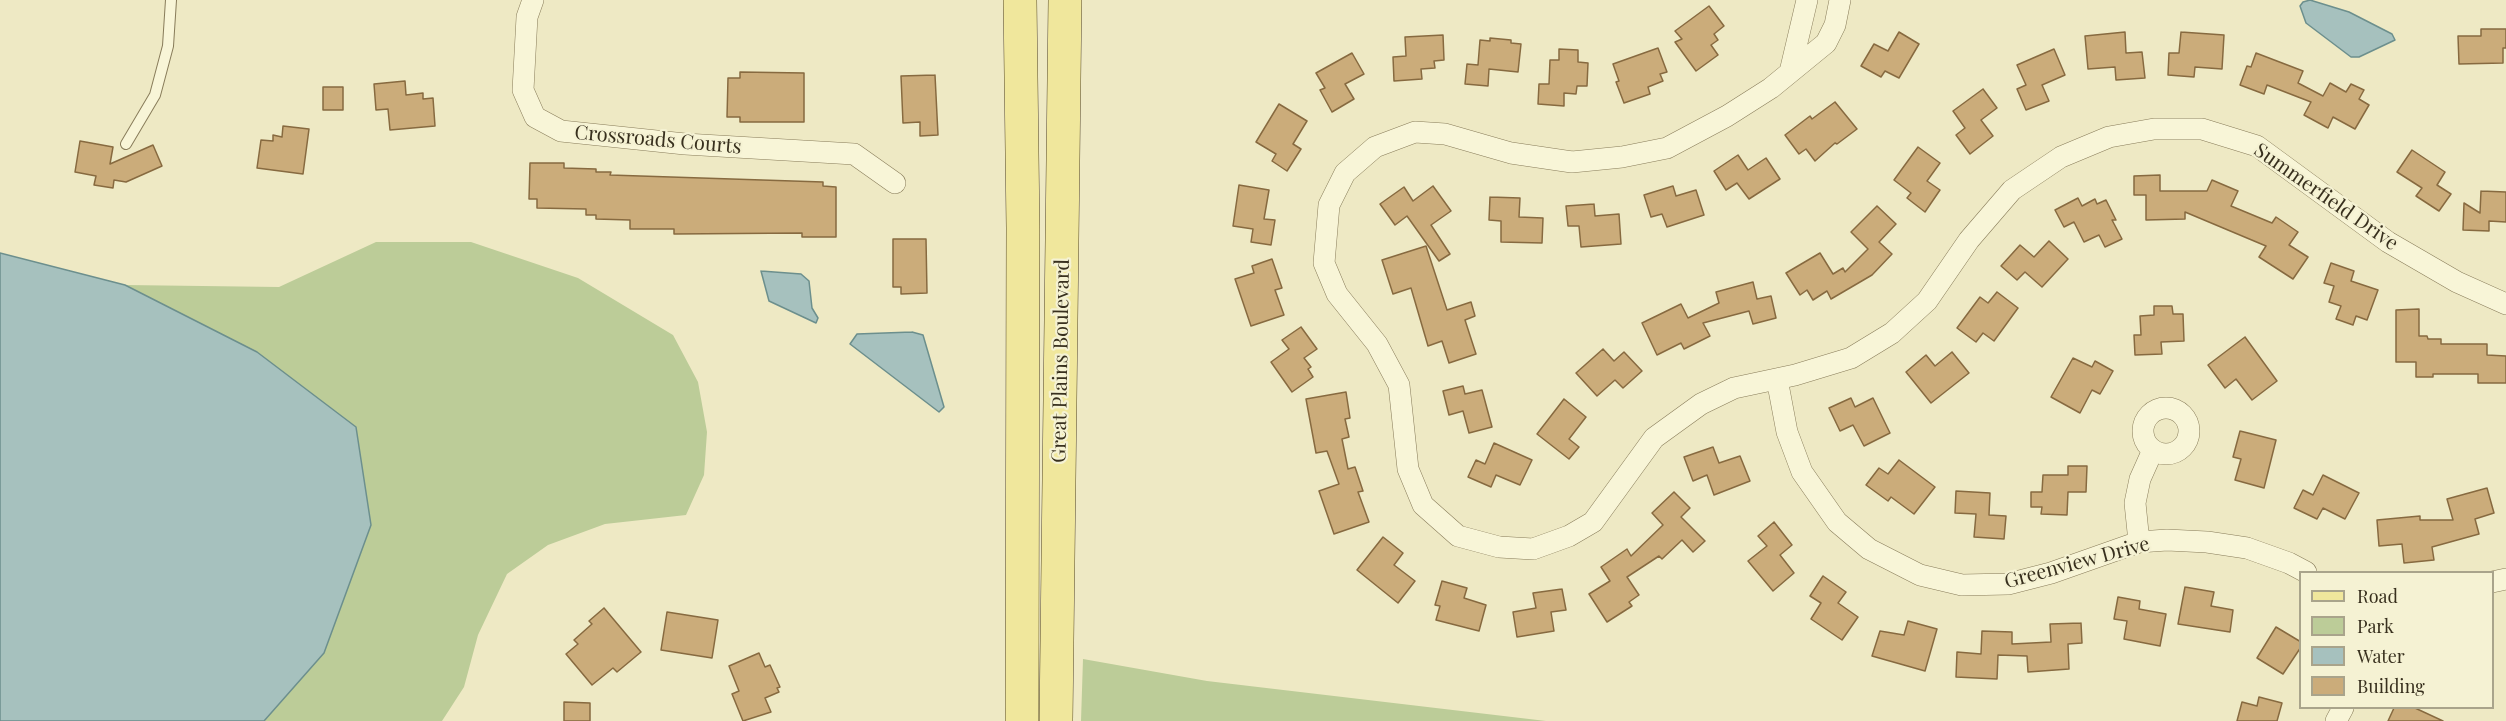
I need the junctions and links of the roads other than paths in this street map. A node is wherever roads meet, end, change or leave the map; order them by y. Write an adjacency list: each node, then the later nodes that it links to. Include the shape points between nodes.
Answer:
1 (171, 0): 8 (lane, via 168,46 155,94)
2 (532, 0): 9 (street, Crossroads Courts, via 527,17 523,90 535,117 561,131 684,144 854,154)
3 (1020, 0): 15 (main road, Great Plains Boulevard)
4 (1065, 0): 16 (main road, Great Plains Boulevard)
5 (1808, 0): 7 (street)
6 (1840, 0): 7 (street, Summerfield Drive, via 1826,43)
7 (1790, 72): 11 (street, Summerfield Drive, via 1727,116 1667,148 1572,162 1511,153 1445,134 1415,132 1375,147 1345,173 1329,205 1323,263 1337,294 1377,344 1399,386 1408,469 1423,505 1458,536 1498,548 1533,549 1586,527 1654,438 1701,404 1734,388)
8 (126, 144)
9 (895, 183)
10 (2506, 304): 11 (street, Summerfield Drive, via 2457,282 2388,242 2257,146 2202,129 2154,129 2109,137 2061,157 2012,190 1969,240 1927,301 1892,333 1851,358)
11 (1777, 379): 13 (street, Greenview Drive, via 1787,432 1802,472 1825,506 1837,522 1869,549 1920,576 1962,585 2008,584)
12 (2153, 450): 13 (street, via 2135,503)
13 (2139, 542): 14 (street, Greenview Drive, via 2207,542 2247,548)
14 (2303, 571)
15 (1022, 721)
16 (1056, 721)

